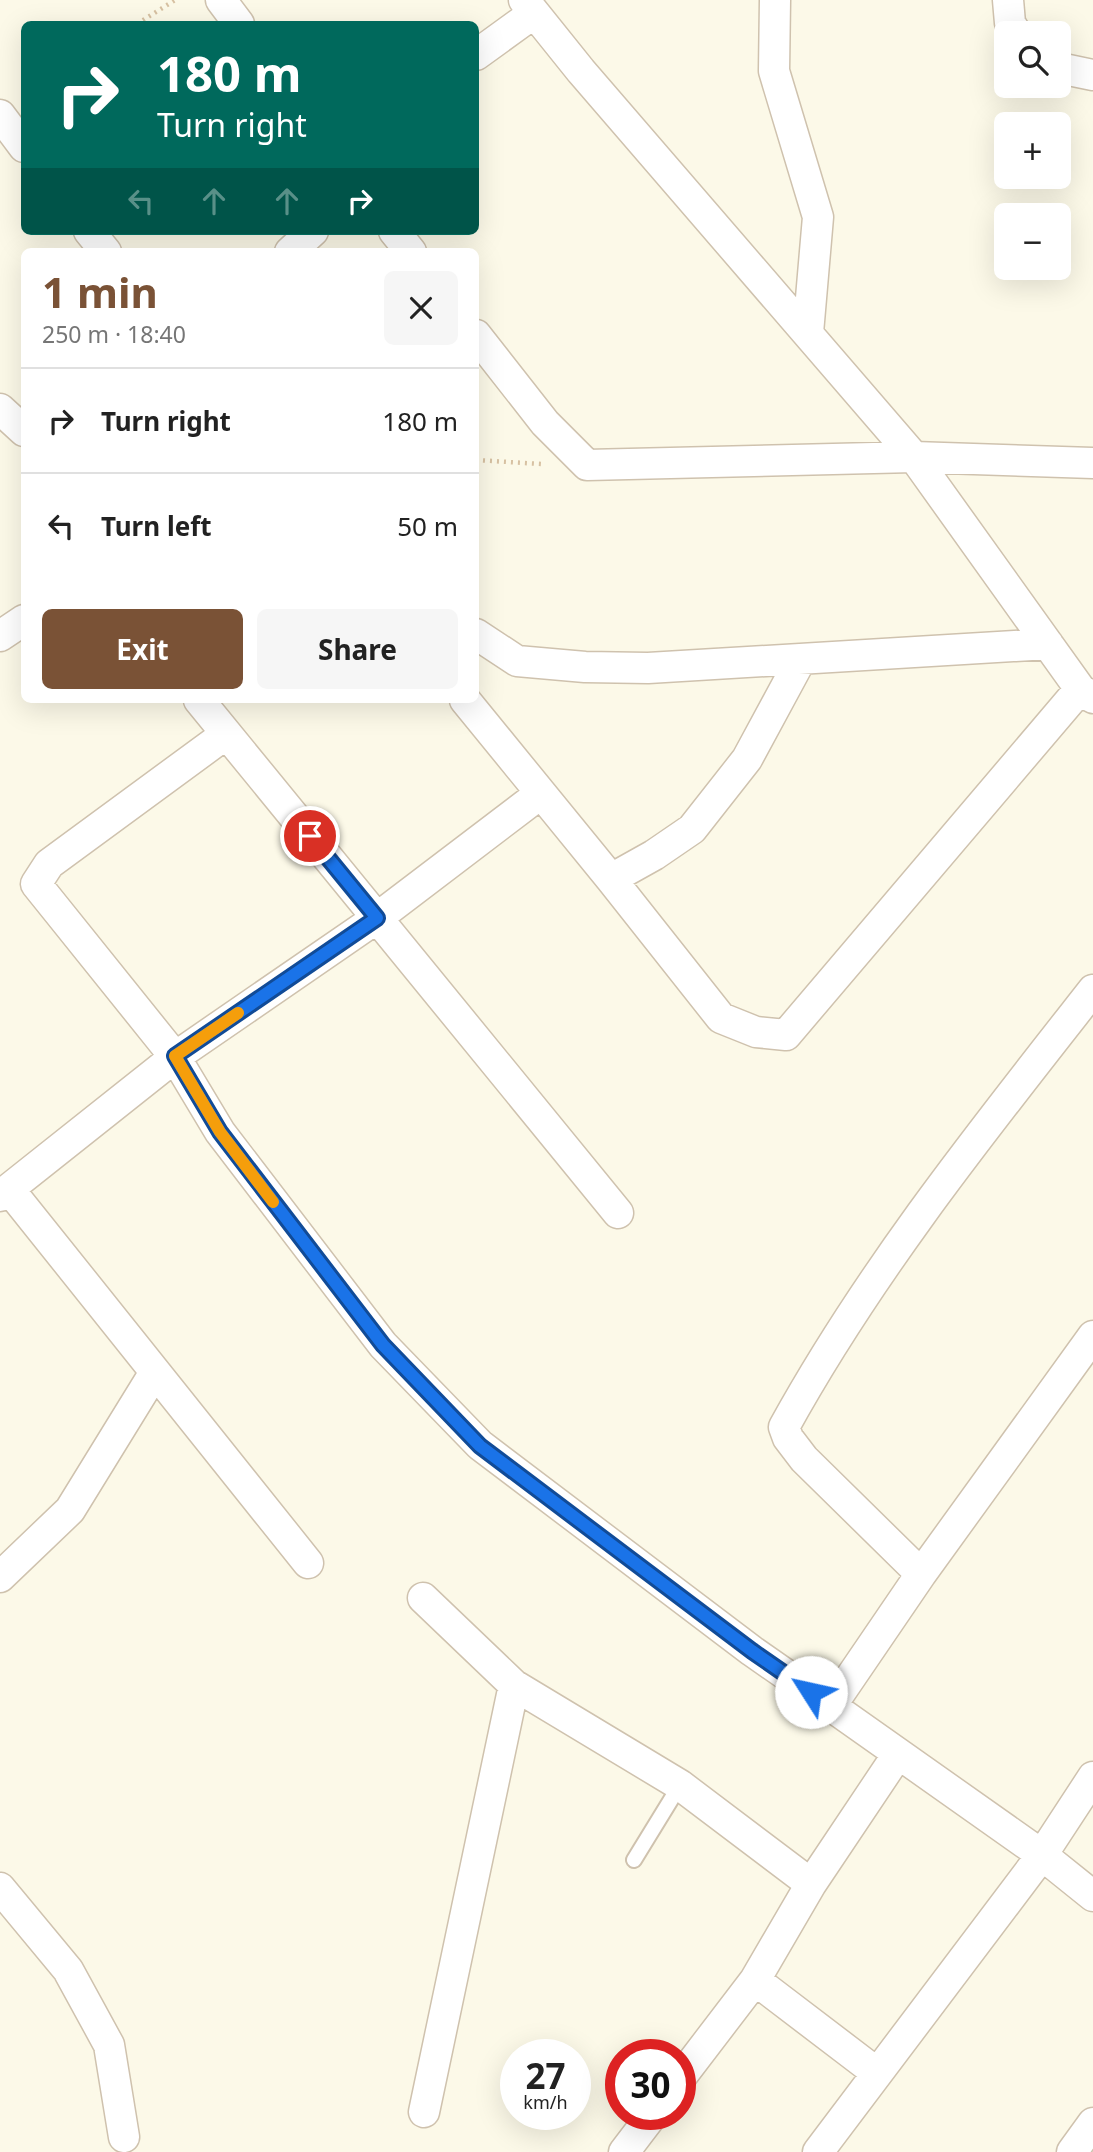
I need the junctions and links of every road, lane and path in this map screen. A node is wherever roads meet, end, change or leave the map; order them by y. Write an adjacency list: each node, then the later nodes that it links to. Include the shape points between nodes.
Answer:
1 (175, 0): 6 (path)
2 (221, 0): 7 (street)
3 (775, 0): 16 (street, via 774,71 818,217)
4 (1008, 0): 8 (street)
5 (529, 6): 9 (street); 16 (street)
6 (142, 21)
7 (237, 21)
8 (1010, 21)
9 (479, 52)
10 (1071, 70): 11 (street)
11 (1093, 75)
12 (0, 115): 13 (street)
13 (21, 143)
14 (309, 235): 15 (street)
15 (294, 248)
16 (808, 333): 20 (street)
17 (479, 339): 23 (street, via 545,423)
18 (0, 409): 19 (street)
19 (21, 428)
20 (914, 457): 22 (street); 23 (street); 27 (street)
21 (479, 460): 23 (path)
22 (1093, 463)
23 (587, 465)
24 (21, 622): 25 (street)
25 (0, 636)
26 (479, 636): 28 (street, via 517,661 585,667)
27 (1048, 644): 28 (street); 29 (street)
28 (801, 659): 34 (street, via 747,759 692,829)
29 (1086, 693): 34 (street, via 786,1035 756,1032 721,1018)
30 (201, 703): 32 (street)
31 (467, 703): 33 (street)
32 (226, 734): 35 (street); 37 (street, via 50,864 36,884)
33 (540, 794): 34 (street); 35 (street)
34 (611, 879)
35 (377, 918): 37 (street); 39 (street)
36 (1093, 990): 43 (street, via 953,1167 817,1368 785,1427 804,1459)
37 (175, 1056): 38 (street); 47 (street, via 220,1132 383,1345 480,1446)
38 (5, 1193): 41 (street)
39 (618, 1213)
40 (1089, 1348): 43 (street)
41 (155, 1372): 42 (street); 44 (street, via 70,1510)
42 (308, 1563)
43 (921, 1574): 47 (street)
44 (0, 1577)
45 (423, 1598): 46 (street)
46 (514, 1685): 50 (street); 59 (street)
47 (831, 1706): 48 (street)
48 (898, 1754): 51 (street); 53 (street)
49 (1093, 1777): 51 (street)
50 (680, 1785): 52 (lane); 53 (street)
51 (1042, 1856): 55 (street); 58 (street)
52 (634, 1860)
53 (811, 1884): 56 (street)
54 (0, 1888): 62 (street, via 68,1970 109,2045)
55 (1093, 1896)
56 (755, 1980): 57 (street); 58 (street)
57 (696, 2057)
58 (877, 2073): 64 (street)
59 (424, 2112)
60 (1093, 2123): 65 (street)
61 (641, 2130): 63 (street)
62 (124, 2137)
63 (624, 2152)
64 (818, 2152)
65 (1072, 2152)

